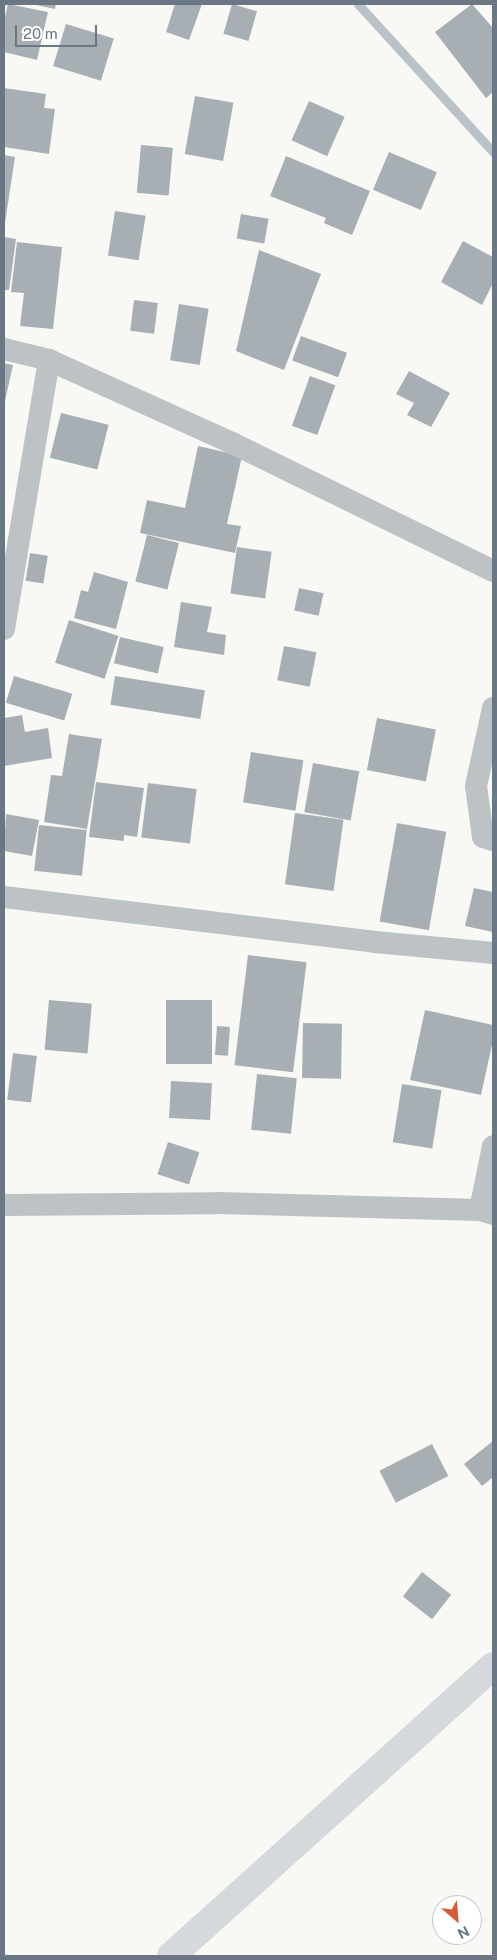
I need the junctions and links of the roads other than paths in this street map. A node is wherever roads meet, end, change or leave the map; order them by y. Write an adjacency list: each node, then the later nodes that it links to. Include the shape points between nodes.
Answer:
1 (4, 349): 2 (street)
2 (49, 360): 3 (street, via 232,443); 4 (street)
3 (493, 572)
4 (4, 629)
5 (493, 708): 6 (street, via 476,786 483,837)
6 (493, 840)
7 (4, 897): 8 (street)
8 (493, 953)
9 (493, 1146): 11 (street)
10 (4, 1205): 11 (street, via 216,1203)
11 (487, 1212)
12 (493, 1666): 13 (street)
13 (171, 1956)

